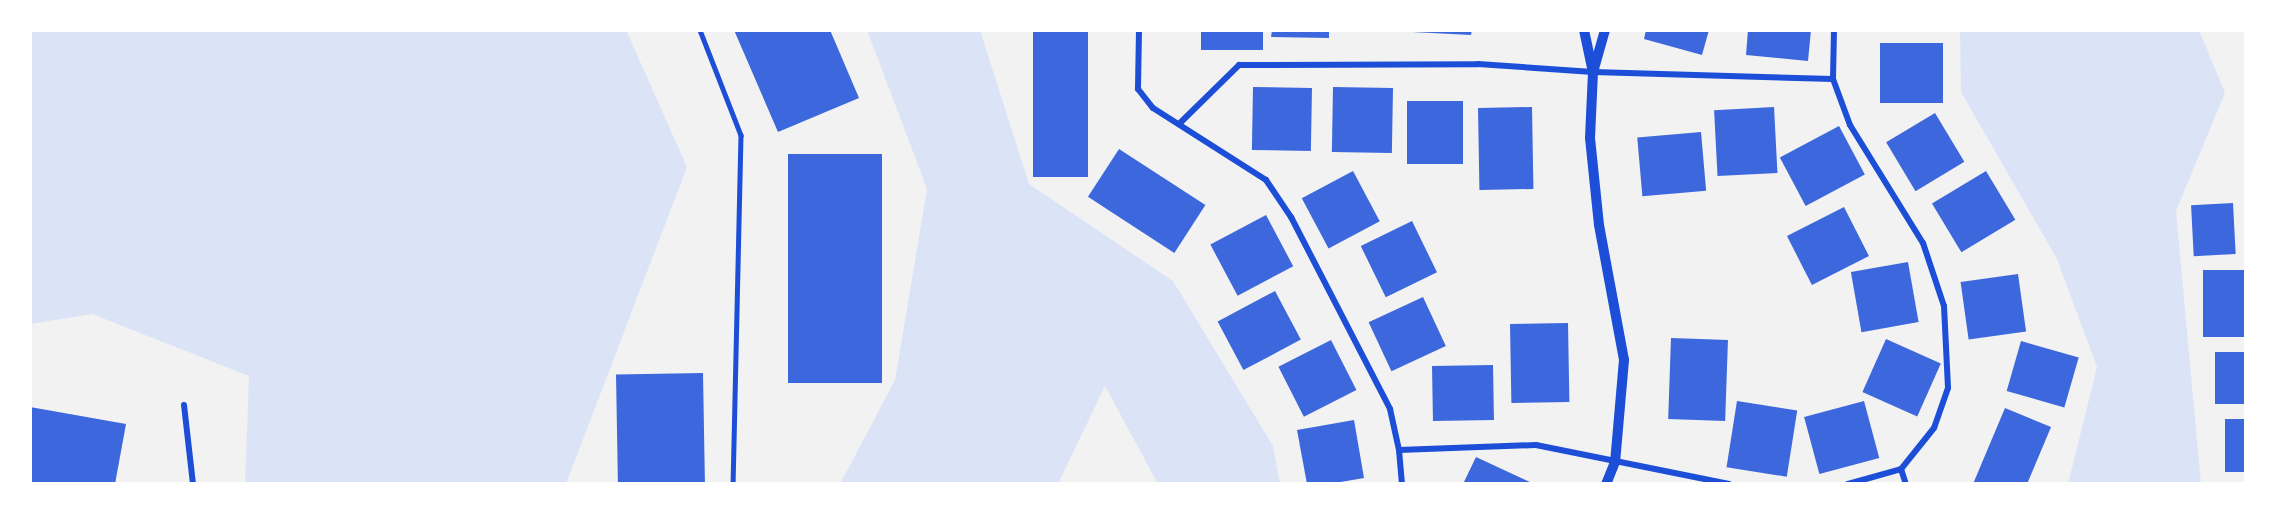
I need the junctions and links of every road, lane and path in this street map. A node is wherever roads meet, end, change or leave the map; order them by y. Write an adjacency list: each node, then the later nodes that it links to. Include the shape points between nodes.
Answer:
1 (700, 30): 14 (lane, via 741,135)
2 (1139, 30): 8 (street, via 1138,89 1153,108)
3 (1584, 30): 6 (street)
4 (1605, 30): 6 (street)
5 (1834, 30): 7 (street)
6 (1593, 72): 7 (street); 8 (street, via 1478,64 1239,65); 11 (street, via 1590,138 1599,225 1624,360)
7 (1833, 79): 12 (street, via 1850,124 1923,243 1944,306 1948,388 1934,428)
8 (1180, 123): 10 (street, via 1266,180 1291,217 1390,409)
9 (184, 405): 13 (street)
10 (1399, 450): 11 (street, via 1536,445); 15 (street)
11 (1615, 462): 16 (street); 17 (street)
12 (1901, 469): 18 (street); 19 (street)
13 (193, 484)
14 (733, 484)
15 (1402, 484)
16 (1606, 484)
17 (1729, 484)
18 (1848, 484)
19 (1905, 484)

